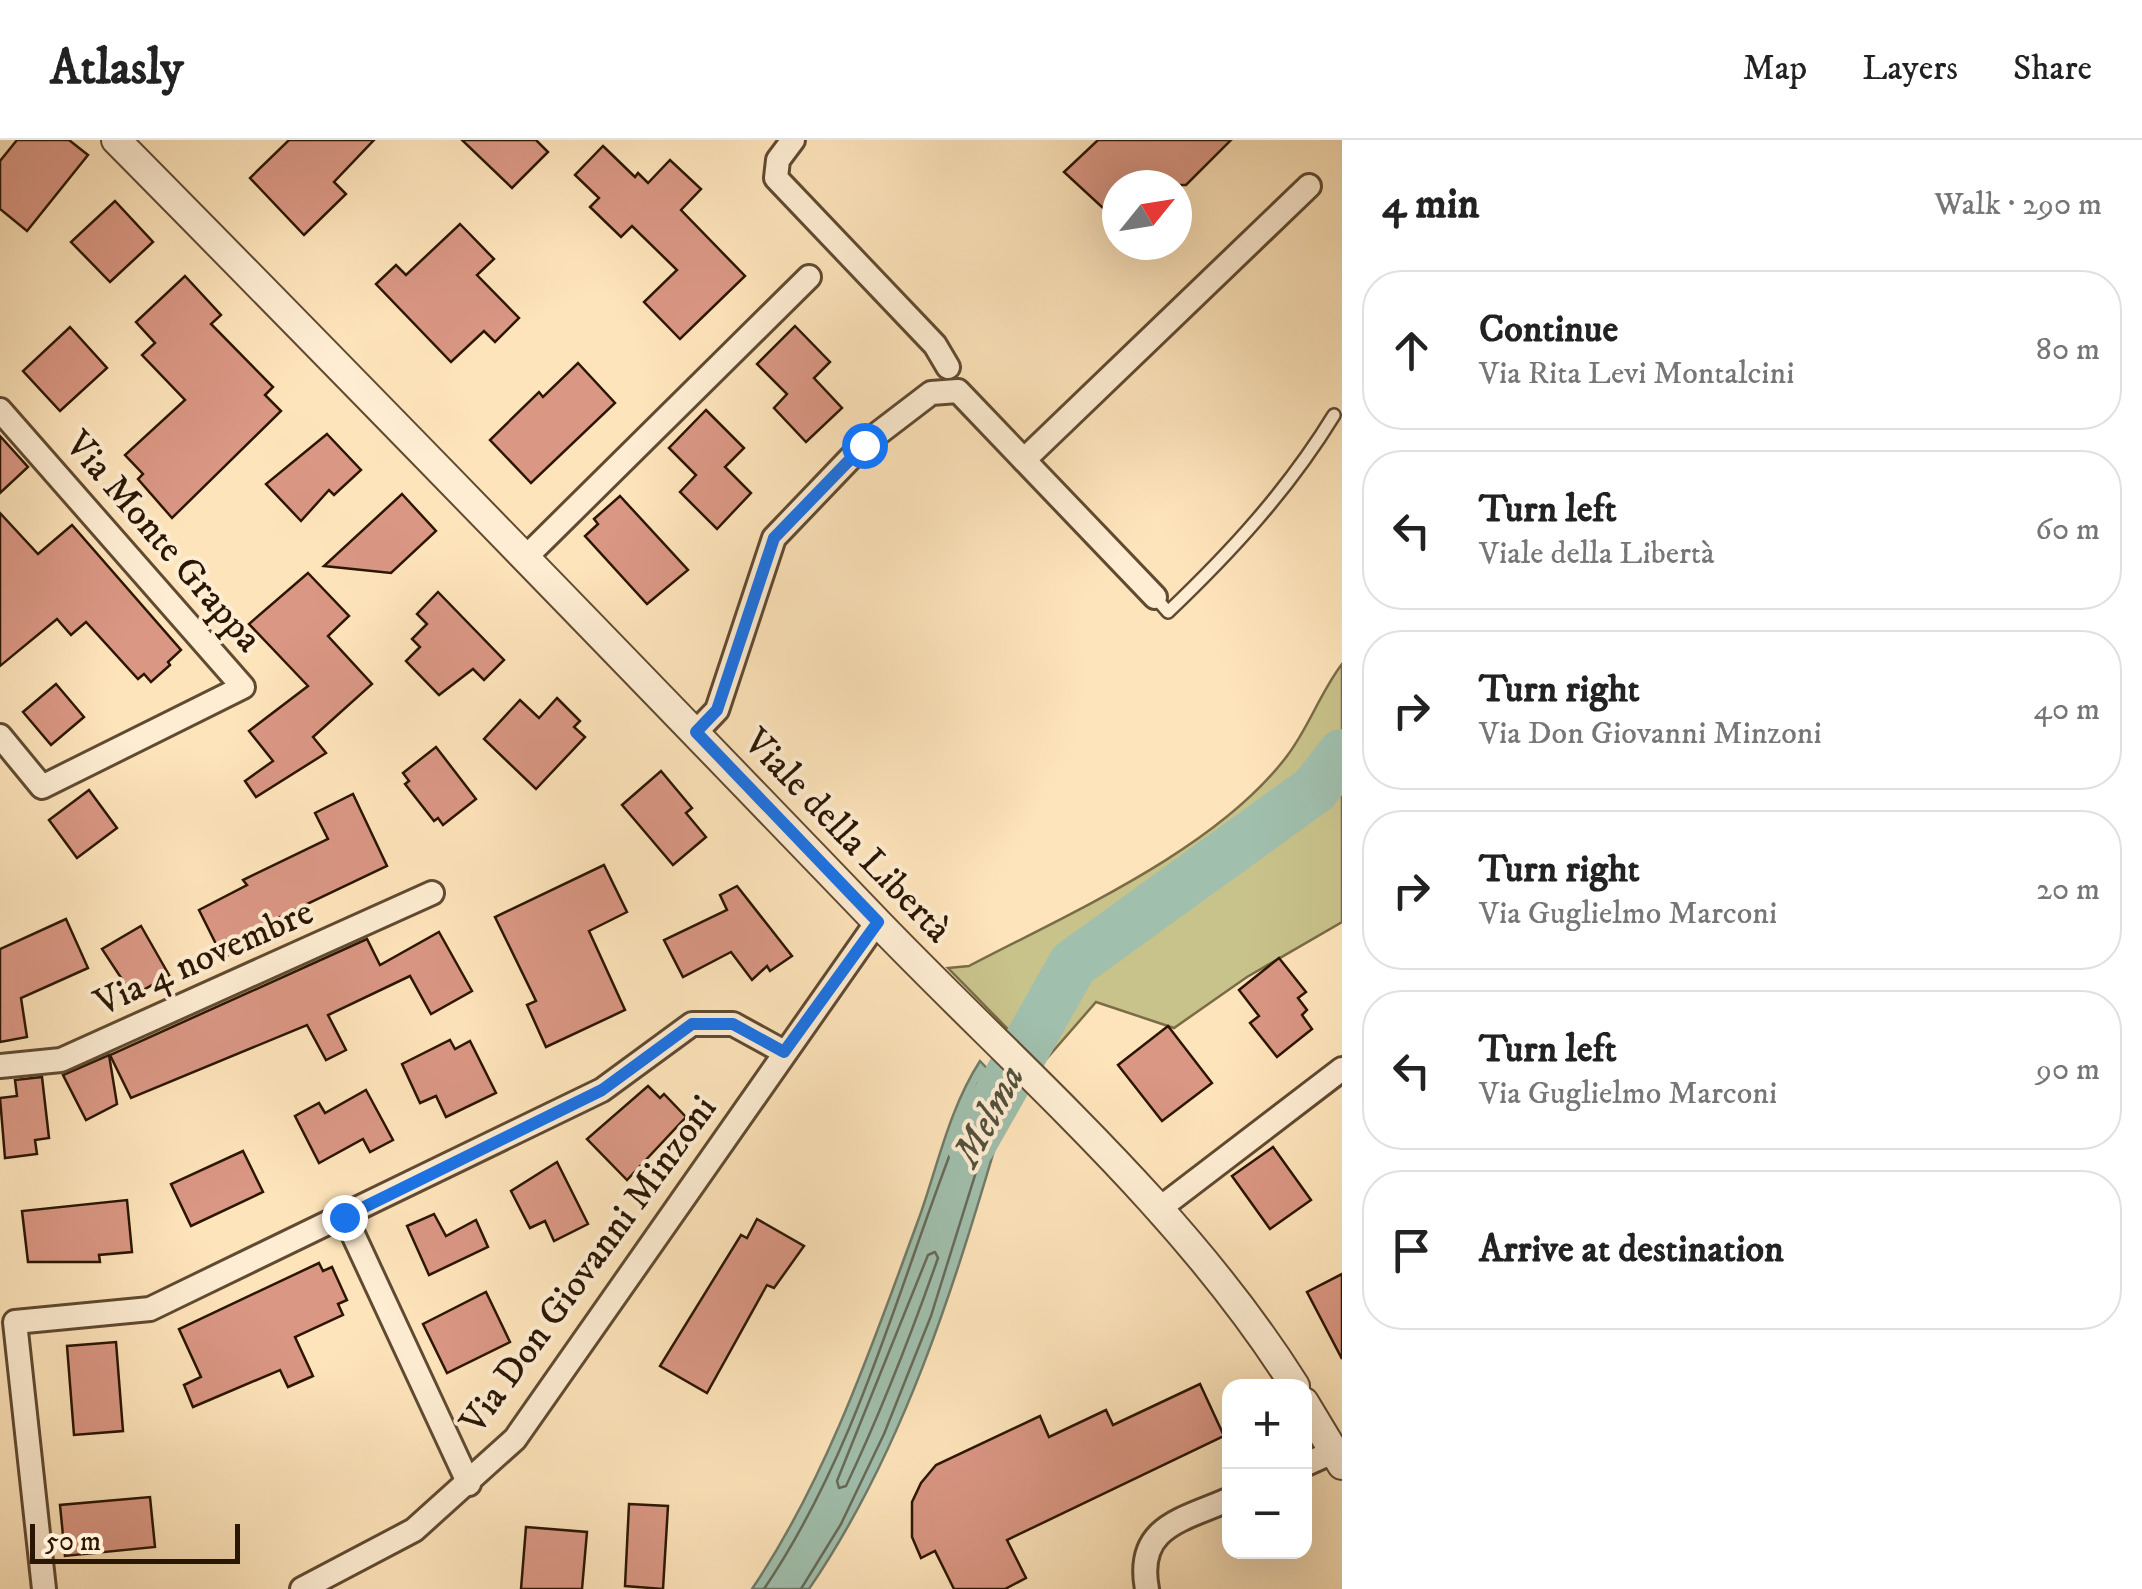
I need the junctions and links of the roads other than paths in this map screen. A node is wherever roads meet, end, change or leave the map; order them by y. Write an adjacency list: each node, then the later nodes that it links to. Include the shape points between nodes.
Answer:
1 (116, 140): 9 (street, Viale della Libertà)
2 (793, 140): 5 (street, via 778,160 776,178 935,345)
3 (1309, 186): 8 (street)
4 (809, 277): 9 (street)
5 (948, 367)
6 (0, 410): 12 (street, Via Monte Grappa, via 243,687 42,787)
7 (1334, 416): 10 (lane, via 1228,556 1168,612)
8 (1024, 460): 10 (street); 11 (street, via 958,391 932,393 864,445 774,538 717,710)
9 (527, 556): 11 (street, Viale della Libertà)
10 (1155, 597)
11 (696, 732): 14 (street, Viale della Libertà)
12 (0, 736)
13 (432, 893): 16 (street, Via 4 novembre, via 62,1060)
14 (878, 922): 15 (street, Via Don Giovanni Minzoni); 18 (street, Viale della Libertà)
15 (784, 1052): 19 (street, via 733,1024 692,1024 602,1090); 25 (street, Via Don Giovanni Minzoni, via 515,1439)
16 (0, 1066)
17 (1342, 1069): 18 (street)
18 (1159, 1209): 21 (street, Viale della Libertà, via 1258,1328)
19 (344, 1217): 20 (street, via 150,1309); 25 (street)
20 (8, 1322): 27 (street)
21 (1291, 1379)
22 (1312, 1415): 23 (street)
23 (1338, 1458): 24 (street)
24 (1312, 1463)
25 (469, 1484): 28 (street, Via Don Giovanni Minzoni, via 414,1530)
26 (1222, 1503): 29 (street, via 1157,1533 1146,1556)
27 (44, 1589)
28 (302, 1589)
29 (1147, 1589)

